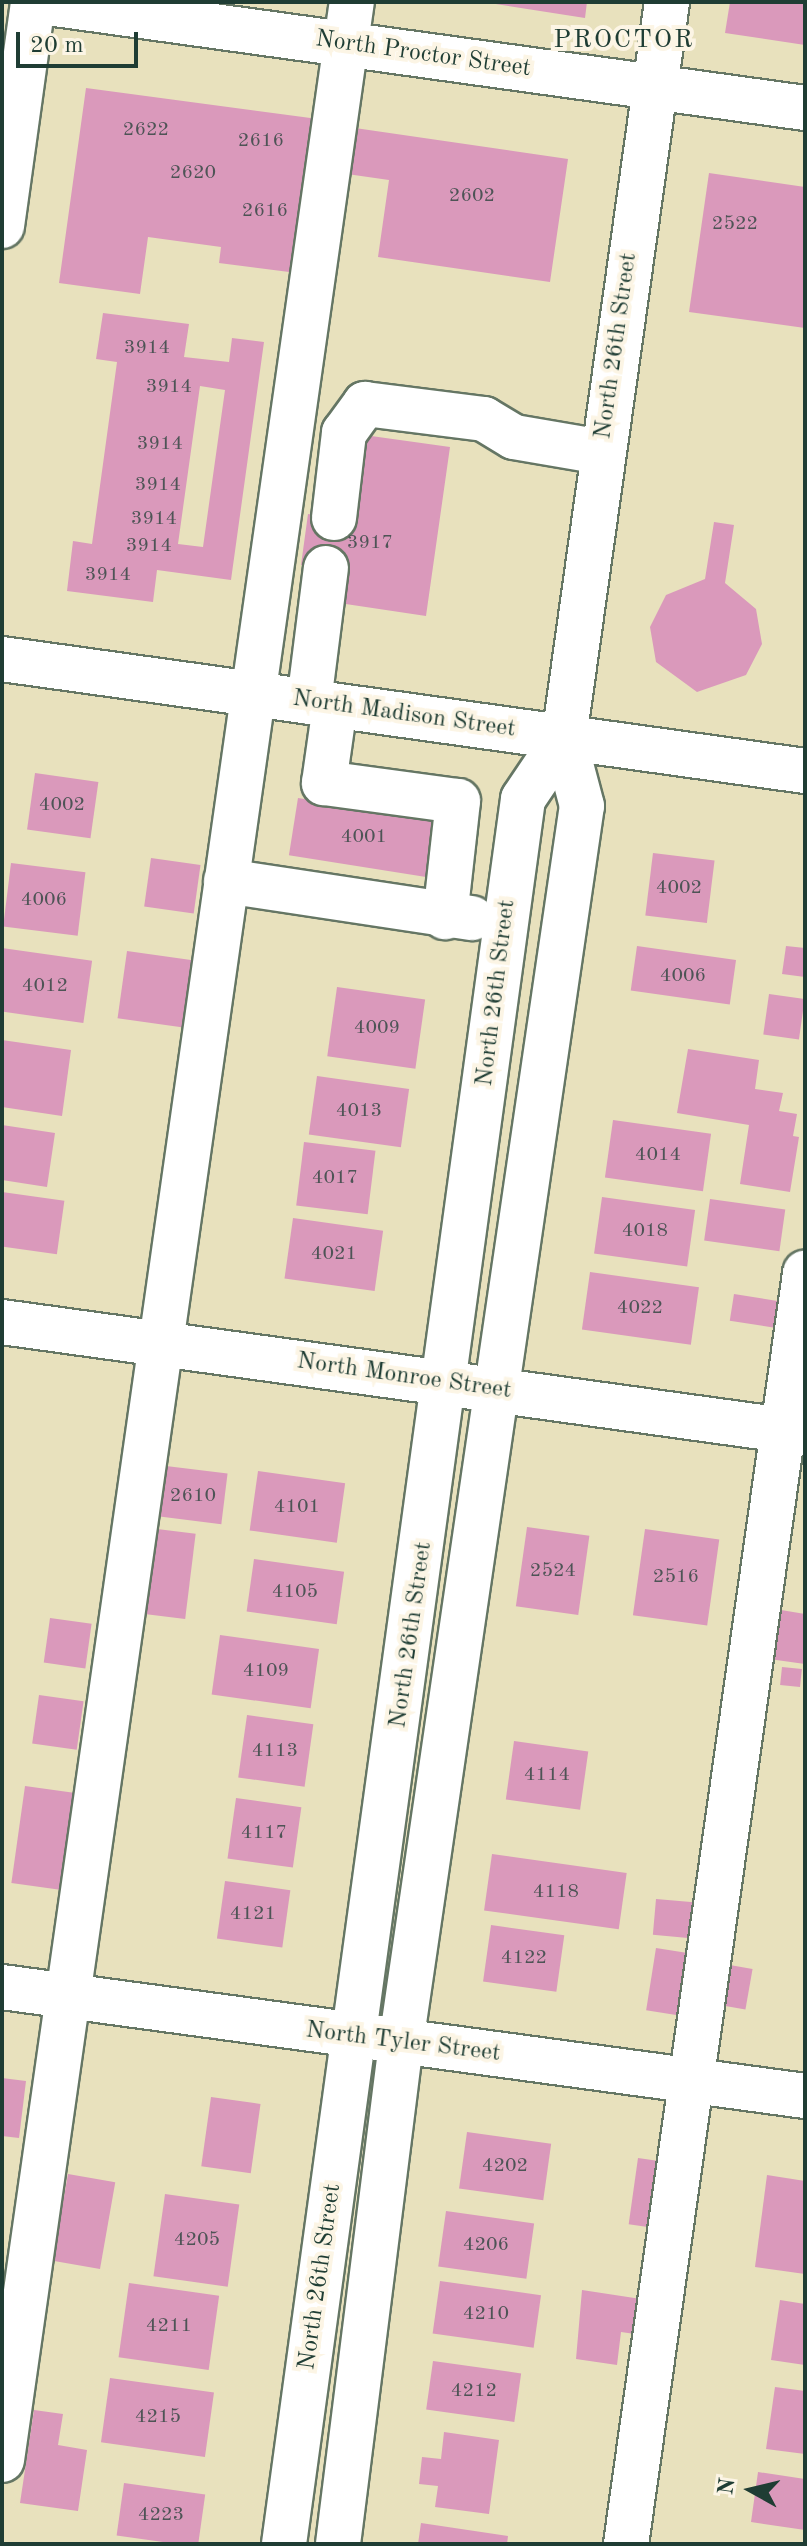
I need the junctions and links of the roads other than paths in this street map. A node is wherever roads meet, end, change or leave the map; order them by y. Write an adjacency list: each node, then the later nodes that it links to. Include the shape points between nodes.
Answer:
1 (33, 2): 8 (street)
2 (41, 2): 5 (street, North Proctor Street)
3 (352, 2): 5 (street)
4 (667, 2): 6 (street, North 26th Street)
5 (347, 45): 6 (street, North Proctor Street); 13 (street)
6 (654, 87): 7 (street, North Proctor Street); 9 (street, North 26th Street)
7 (805, 108)
8 (2, 226)
9 (602, 452): 10 (street, via 514,437 484,419 365,404 344,433); 15 (street, North 26th Street)
10 (334, 518)
11 (326, 568): 14 (street)
12 (2, 659): 13 (street, North Madison Street)
13 (252, 694): 14 (street, North Madison Street); 17 (street)
14 (322, 704): 15 (street, North Madison Street); 18 (street, via 324,783 458,801)
15 (564, 738): 16 (street, North Madison Street); 19 (street, North 26th Street, via 523,799); 24 (street, North 26th Street, via 582,806)
16 (805, 771)
17 (226, 881): 18 (street); 22 (street)
18 (445, 917): 19 (street)
19 (506, 921): 23 (street, North 26th Street)
20 (805, 1273): 25 (street)
21 (2, 1322): 22 (street, North Monroe Street)
22 (159, 1344): 23 (street, North Monroe Street); 27 (street)
23 (447, 1383): 24 (street, North Monroe Street); 28 (street, North 26th Street)
24 (495, 1390): 25 (street, North Monroe Street); 29 (street, North 26th Street)
25 (794, 1431): 30 (street)
26 (2, 1987): 27 (street, North Tyler Street)
27 (69, 1996): 28 (street, North Tyler Street); 32 (street)
28 (355, 2038): 29 (street, North Tyler Street); 33 (street, North 26th Street)
29 (401, 2043): 30 (street, North Tyler Street); 34 (street, North 26th Street)
30 (695, 2081): 31 (street, North Tyler Street); 35 (street)
31 (805, 2096)
32 (2, 2460)
33 (284, 2544)
34 (338, 2544)
35 (626, 2544)

